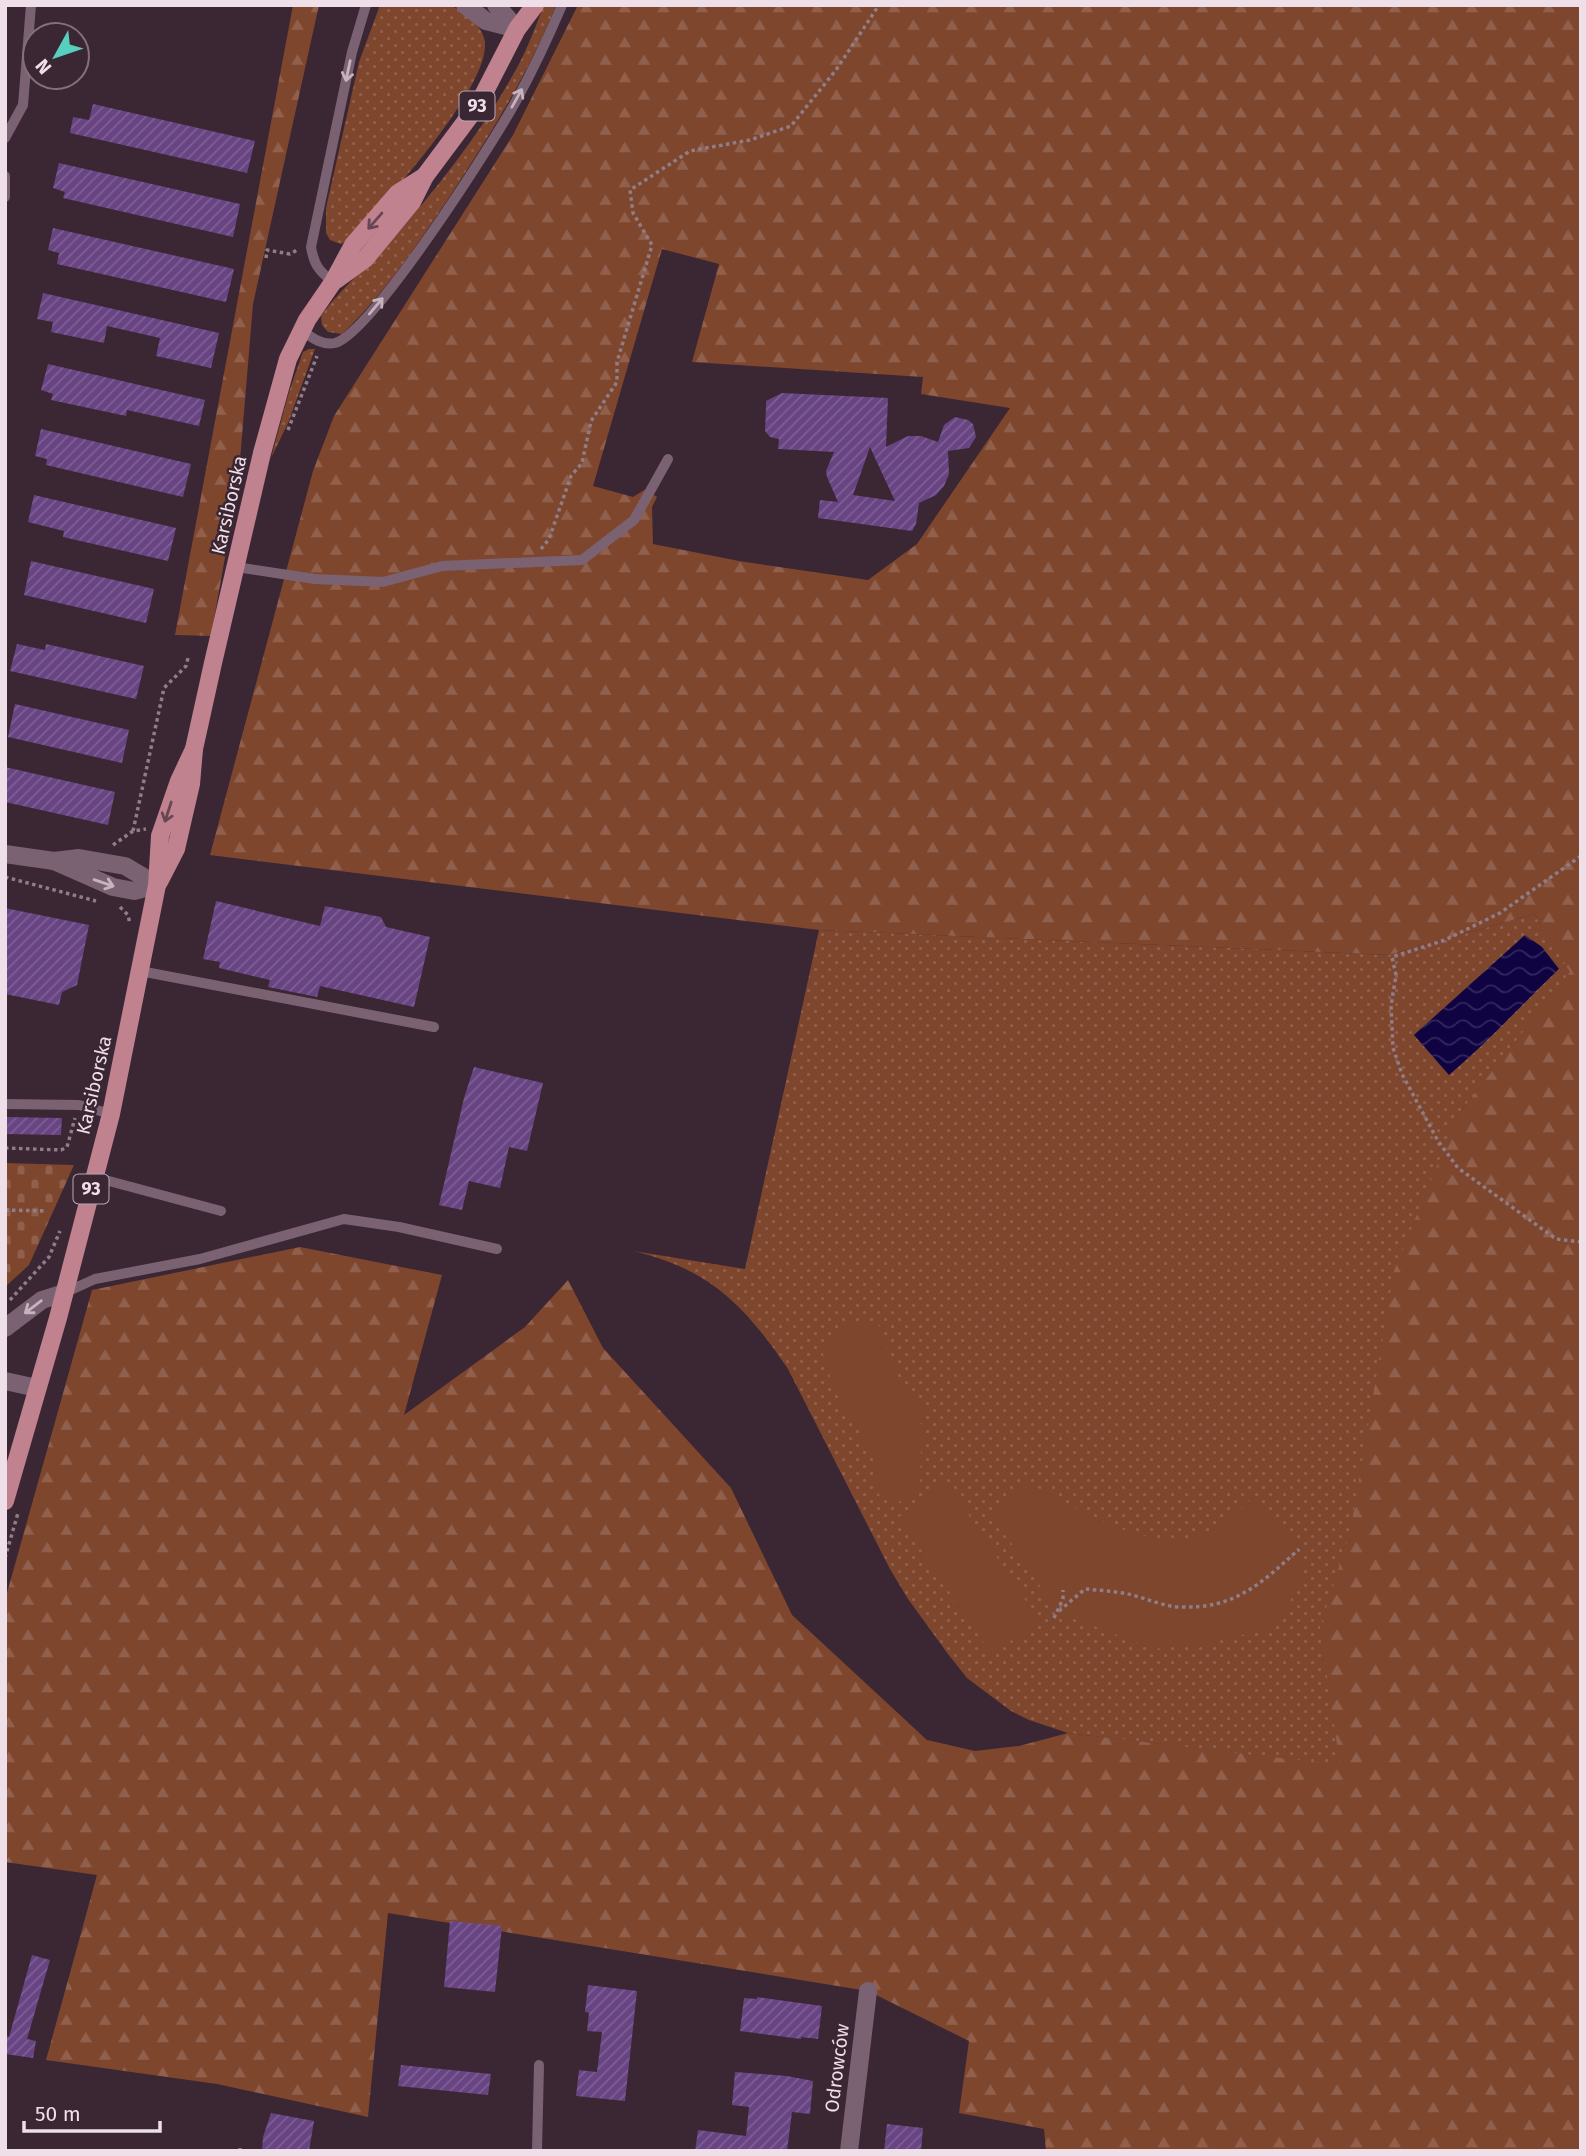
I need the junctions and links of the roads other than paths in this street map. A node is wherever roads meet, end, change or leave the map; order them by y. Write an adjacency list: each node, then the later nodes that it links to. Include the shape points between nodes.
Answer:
1 (31, 5): 9 (lane, via 23,105)
2 (366, 5): 12 (lane, one-way to 12, via 312,247 318,271)
3 (465, 5): 8 (street, via 486,21)
4 (496, 5): 8 (street)
5 (519, 5): 8 (main road, 93)
6 (535, 5): 8 (main road, 93)
7 (562, 5): 13 (lane, one-way to 7, via 323,343 342,340 414,258 516,101)
8 (517, 29): 12 (main road, Karsiborska / 93, via 478,104 425,176 412,202 365,259)
9 (5, 138)
10 (5, 176): 11 (lane)
11 (5, 197)
12 (333, 282): 13 (main road, Karsiborska / 93)
13 (301, 330): 15 (main road, Karsiborska / 93, via 277,393)
14 (668, 459): 15 (lane, via 634,520 582,560 442,566 383,582)
15 (236, 568): 17 (main road, Karsiborska / 93, via 176,849)
16 (5, 854): 17 (street, via 54,861 104,885 134,891)
17 (157, 885): 18 (main road, Karsiborska / 93)
18 (140, 971): 19 (lane); 21 (main road, Karsiborska / 93)
19 (434, 1027)
20 (5, 1104): 21 (lane, via 79,1105)
21 (111, 1114): 22 (main road, Karsiborska / 93)
22 (94, 1177): 23 (lane); 25 (main road, Karsiborska / 93)
23 (221, 1211)
24 (497, 1249): 25 (lane, via 344,1219 200,1259 95,1279)
25 (64, 1293): 26 (street, one-way to 26, via 42,1300); 28 (main road, Karsiborska / 93)
26 (5, 1328)
27 (5, 1381): 28 (street)
28 (37, 1388): 29 (main road, 93)
29 (5, 1501)
30 (868, 1991): 33 (street, Odrowców)
31 (539, 2065): 32 (lane)
32 (537, 2151)
33 (849, 2151)

